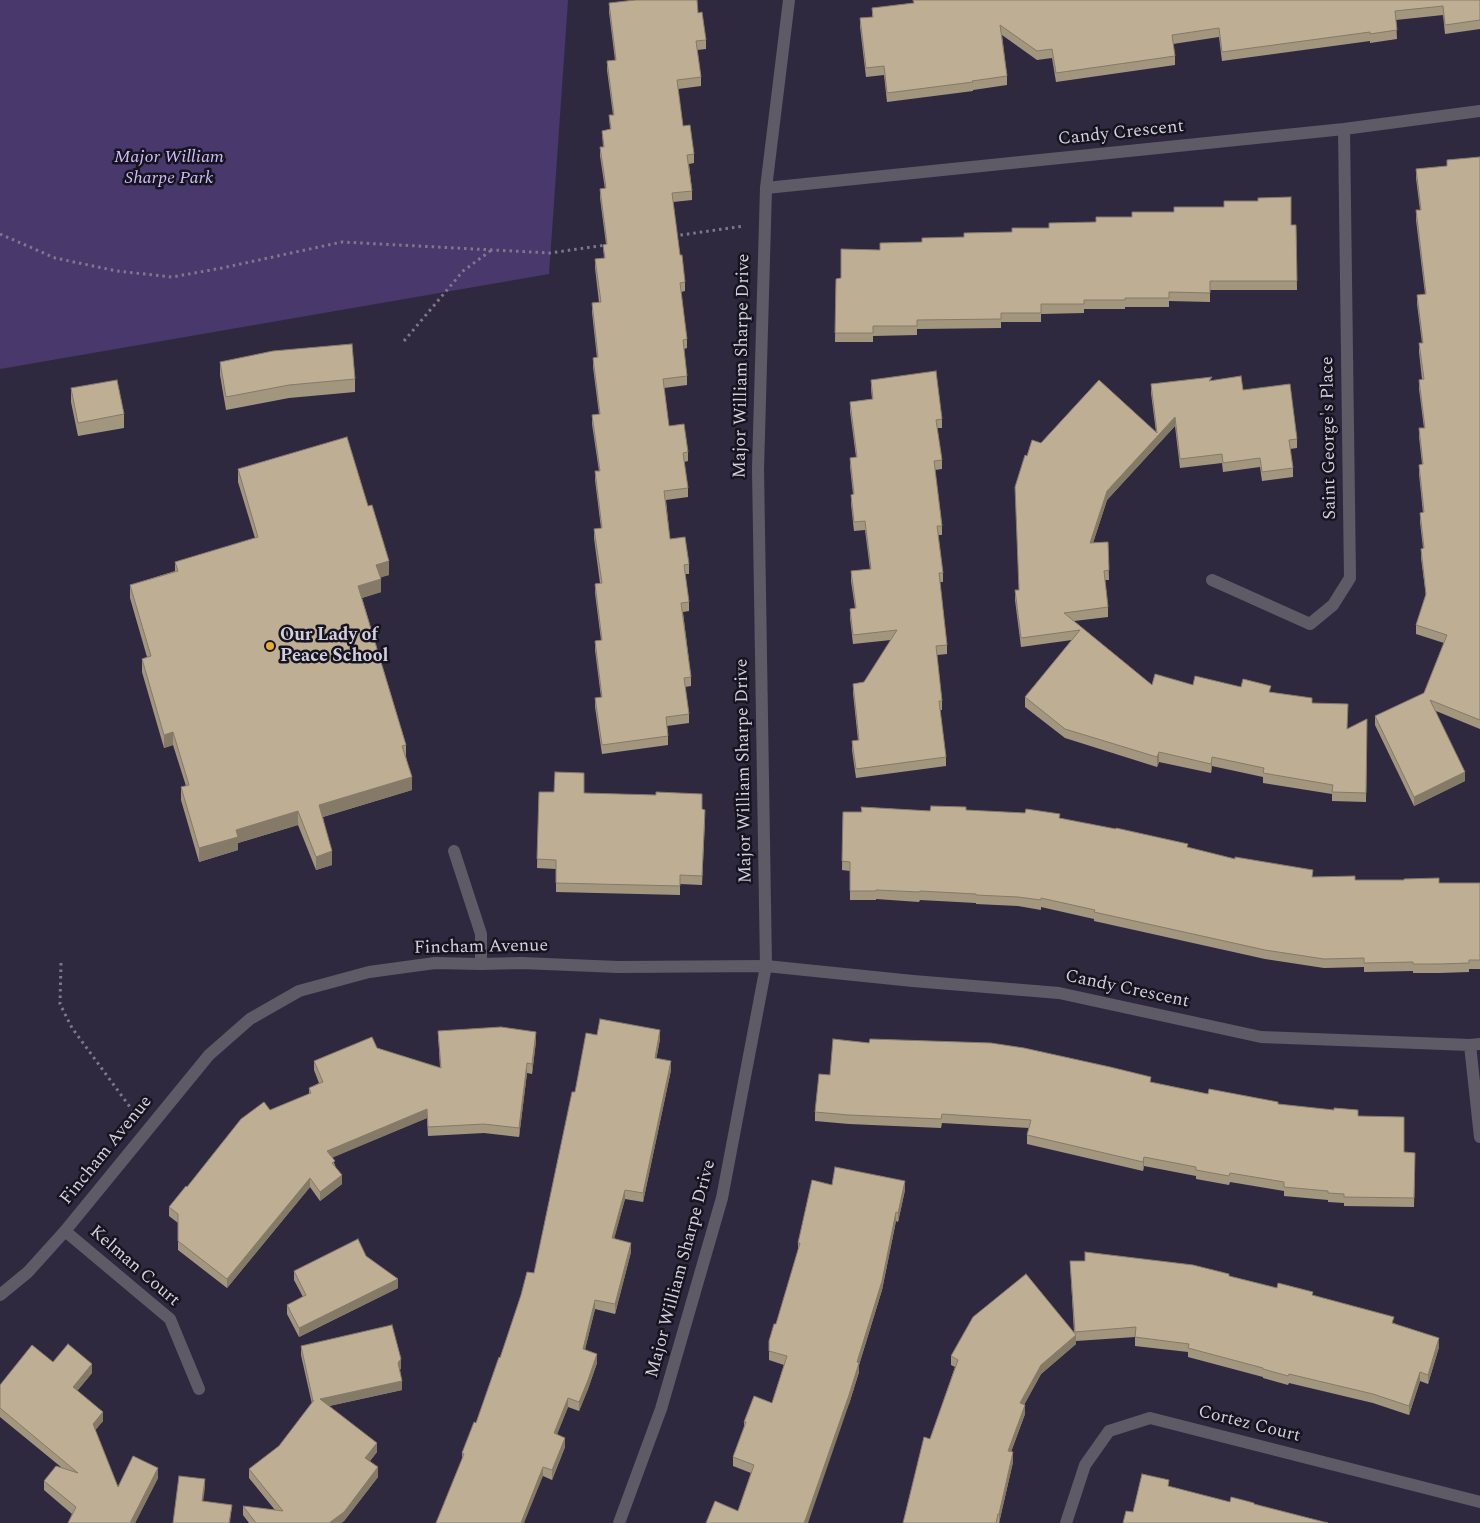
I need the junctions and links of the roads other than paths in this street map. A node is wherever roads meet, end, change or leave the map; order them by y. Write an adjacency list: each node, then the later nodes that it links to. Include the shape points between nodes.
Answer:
1 (789, 0): 4 (street, Major William Sharpe Drive)
2 (1480, 111): 3 (street, Candy Crescent)
3 (1344, 129): 4 (street, Candy Crescent); 5 (street, Saint George's Place, via 1350,578 1333,605 1310,624)
4 (766, 188): 8 (street, Major William Sharpe Drive, via 758,469)
5 (1212, 580)
6 (454, 851): 7 (street, via 481,934)
7 (481, 964): 8 (street, Fincham Avenue); 11 (street, Fincham Avenue, via 435,963 369,972 299,991 250,1019 208,1055)
8 (766, 966): 9 (street, Candy Crescent, via 1059,993 1262,1037); 15 (street, Major William Sharpe Drive, via 722,1198 661,1409)
9 (1475, 1045): 10 (street)
10 (1480, 1137)
11 (65, 1231): 12 (street, Fincham Avenue, via 28,1272); 13 (street, Kelman Court, via 170,1319)
12 (0, 1295)
13 (199, 1389)
14 (1480, 1502): 16 (street, Cortez Court, via 1150,1418 1109,1431 1085,1465)
15 (619, 1523)
16 (1066, 1523)

